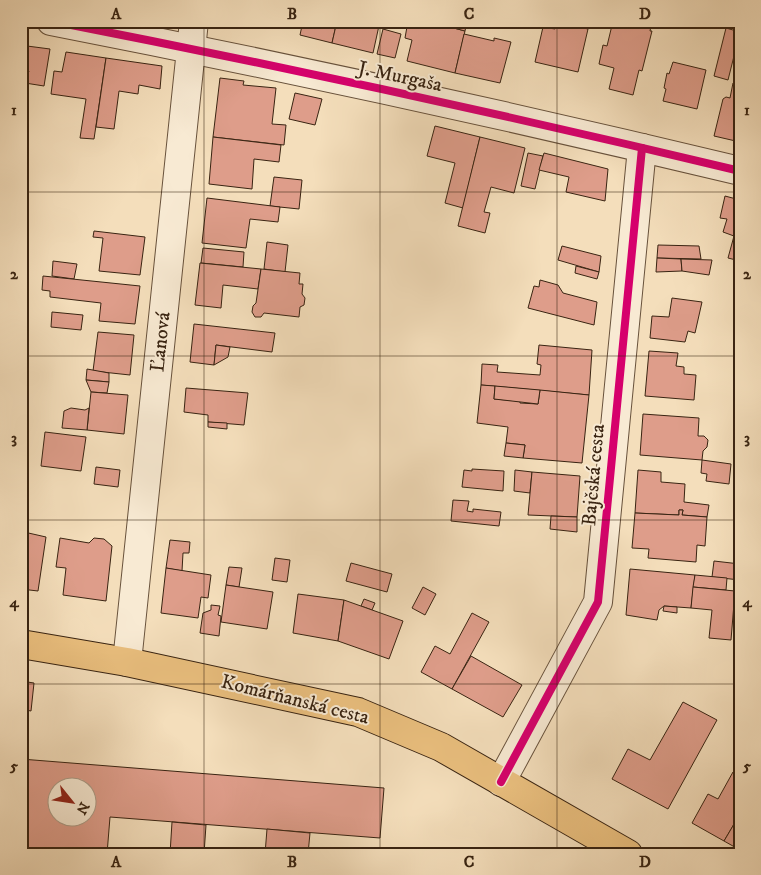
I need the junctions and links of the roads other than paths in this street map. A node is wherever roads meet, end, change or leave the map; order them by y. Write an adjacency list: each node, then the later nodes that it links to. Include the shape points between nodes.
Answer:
1 (51, 21): 3 (street, J. Murgaša)
2 (194, 21): 3 (street, Ľanová)
3 (191, 48): 4 (street, J. Murgaša); 7 (street, Ľanová)
4 (642, 148): 5 (street, J. Murgaša); 8 (street, Bajčská cesta, via 598,602)
5 (740, 171)
6 (21, 644): 7 (main road, Komárňanská cesta)
7 (127, 662): 8 (main road, Komárňanská cesta, via 358,712 441,747)
8 (501, 782): 9 (main road, Komárňanská cesta)
9 (628, 854)

